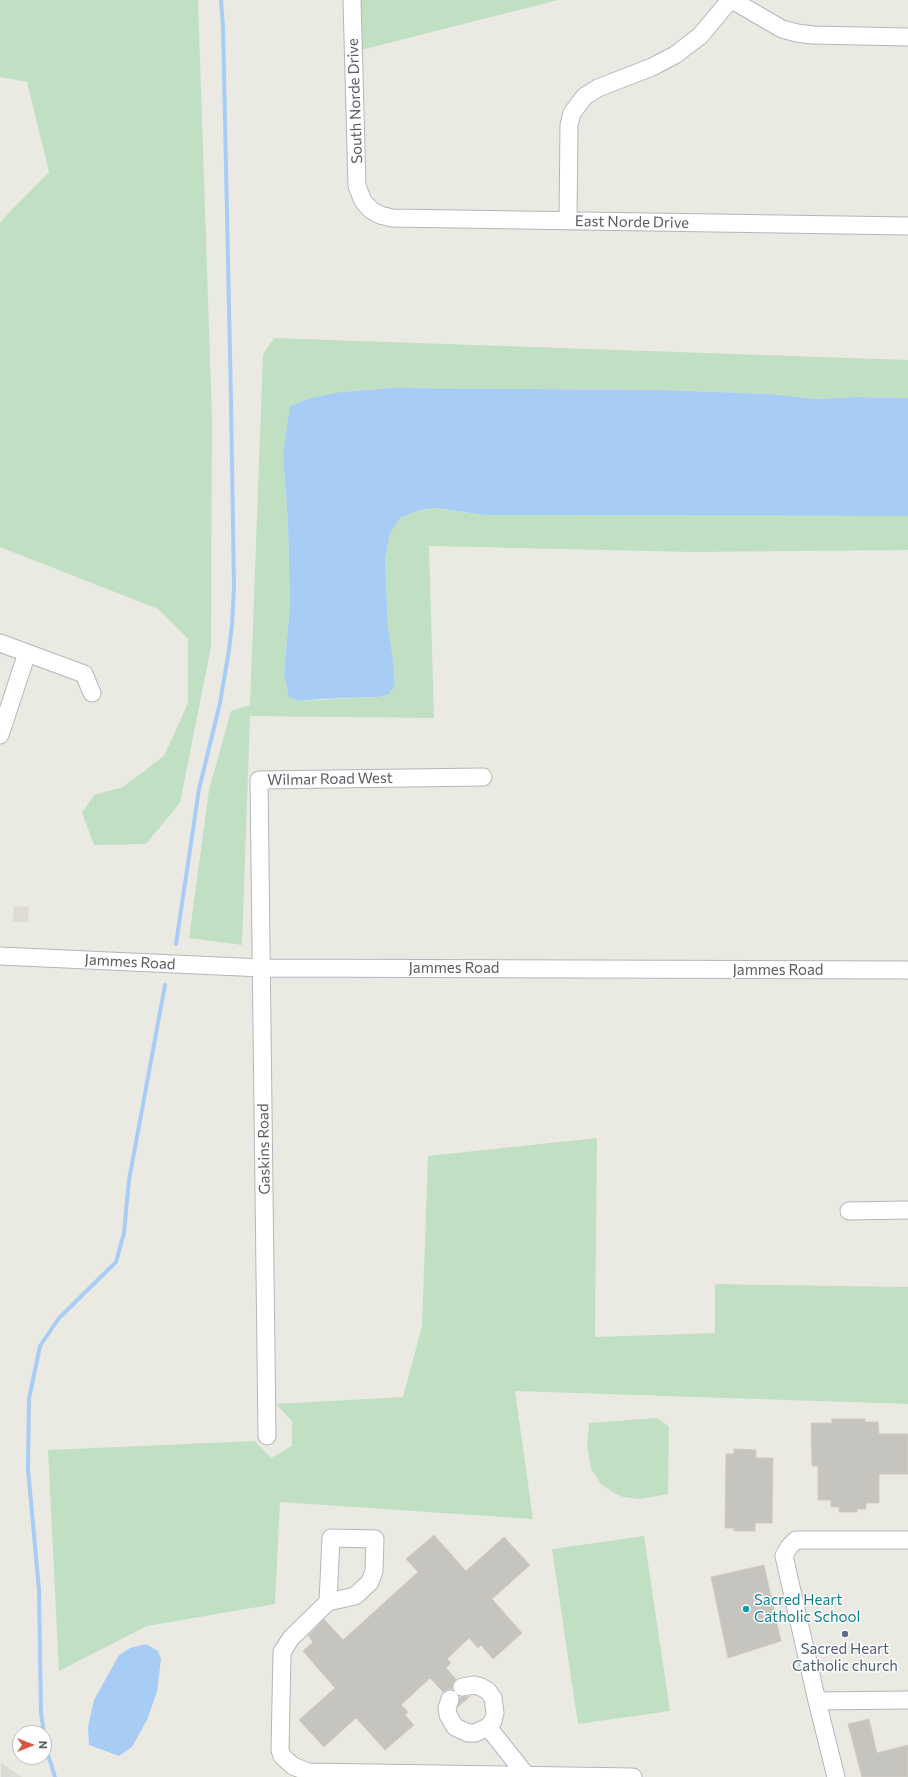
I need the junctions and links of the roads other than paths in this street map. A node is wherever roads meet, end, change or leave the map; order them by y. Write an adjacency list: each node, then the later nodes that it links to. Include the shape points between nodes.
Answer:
1 (352, 0): 4 (street, South Norde Drive, via 357,186)
2 (731, 0): 3 (street, via 782,29 797,33); 5 (street, via 700,36 675,55 598,88 585,96 572,113 569,125)
3 (908, 37)
4 (363, 201): 5 (street, East Norde Drive, via 371,210 392,218)
5 (568, 221): 6 (street, East Norde Drive)
6 (908, 226)
7 (0, 643): 8 (street)
8 (27, 653): 9 (street, via 84,674); 10 (street)
9 (92, 693)
10 (0, 734)
11 (483, 777): 12 (street, Wilmar Road West, via 260,780)
12 (261, 862): 14 (street, Gaskins Road)
13 (0, 956): 14 (street, Jammes Road)
14 (262, 968): 15 (street, Jammes Road); 18 (street, Gaskins Road)
15 (908, 970)
16 (908, 1210): 17 (street)
17 (849, 1211)
18 (267, 1436)
19 (908, 1540): 24 (street, via 796,1540 789,1547 784,1556)
20 (328, 1602): 26 (street, via 291,1638 282,1652 279,1744 282,1756 287,1762 308,1772)
21 (462, 1687): 25 (street, via 481,1687 493,1698 495,1713)
22 (450, 1699): 25 (street, via 448,1715 455,1727 468,1733 482,1731)
23 (908, 1700): 24 (street)
24 (817, 1701): 28 (street)
25 (488, 1727): 26 (street)
26 (526, 1775): 27 (street)
27 (633, 1777)
28 (836, 1777)

